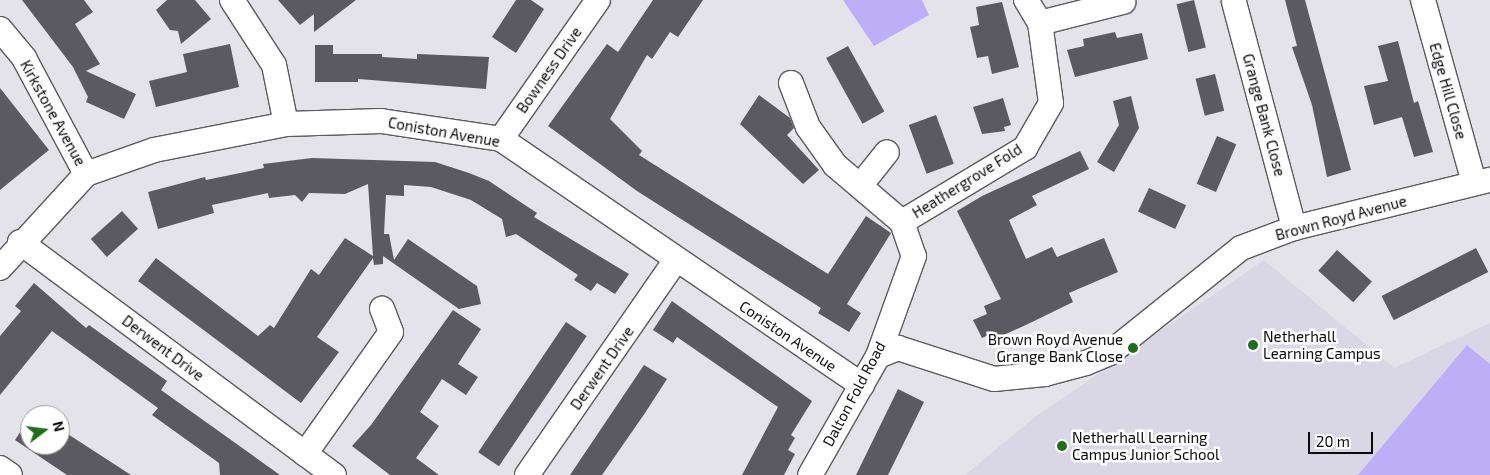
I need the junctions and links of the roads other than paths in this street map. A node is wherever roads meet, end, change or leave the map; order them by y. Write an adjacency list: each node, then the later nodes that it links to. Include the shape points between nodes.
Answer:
1 (232, 0): 10 (street, via 274,65)
2 (598, 0): 11 (street, Bowness Drive)
3 (1026, 0): 7 (street, Heathergrove Fold)
4 (1423, 0): 14 (street, Edge Hill Close)
5 (1123, 2): 7 (street)
6 (1234, 2): 17 (street, Grange Bank Close)
7 (1040, 24): 16 (street, Heathergrove Fold, via 1051,103 1024,148)
8 (0, 29): 13 (street, Kirkstone Avenue, via 24,58)
9 (790, 83): 15 (street, Dalton Fold Road, via 808,127 835,165)
10 (286, 124): 11 (street, Coniston Avenue, via 381,121); 13 (street, Coniston Avenue, via 154,150)
11 (501, 139): 19 (street, Coniston Avenue)
12 (887, 152): 15 (street)
13 (86, 174): 18 (street, Coniston Avenue)
14 (1482, 181): 17 (street, Brown Royd Avenue)
15 (860, 186): 16 (street, Dalton Fold Road)
16 (902, 222): 22 (street, Dalton Fold Road, via 914,256)
17 (1294, 228): 22 (street, Brown Royd Avenue, via 1241,248 1110,353 1086,364 1045,374 994,379 898,348)
18 (20, 242): 20 (street, Coniston Avenue); 24 (street, Derwent Drive)
19 (676, 260): 23 (street, Coniston Avenue); 28 (street, Derwent Drive)
20 (0, 268)
21 (382, 309): 24 (street, via 391,332)
22 (878, 356): 23 (street, Dalton Fold Road)
23 (862, 385): 29 (street, Dalton Fold Road)
24 (305, 454): 27 (street, Derwent Drive)
25 (0, 468): 26 (street)
26 (10, 475)
27 (334, 475)
28 (527, 475)
29 (810, 475)

